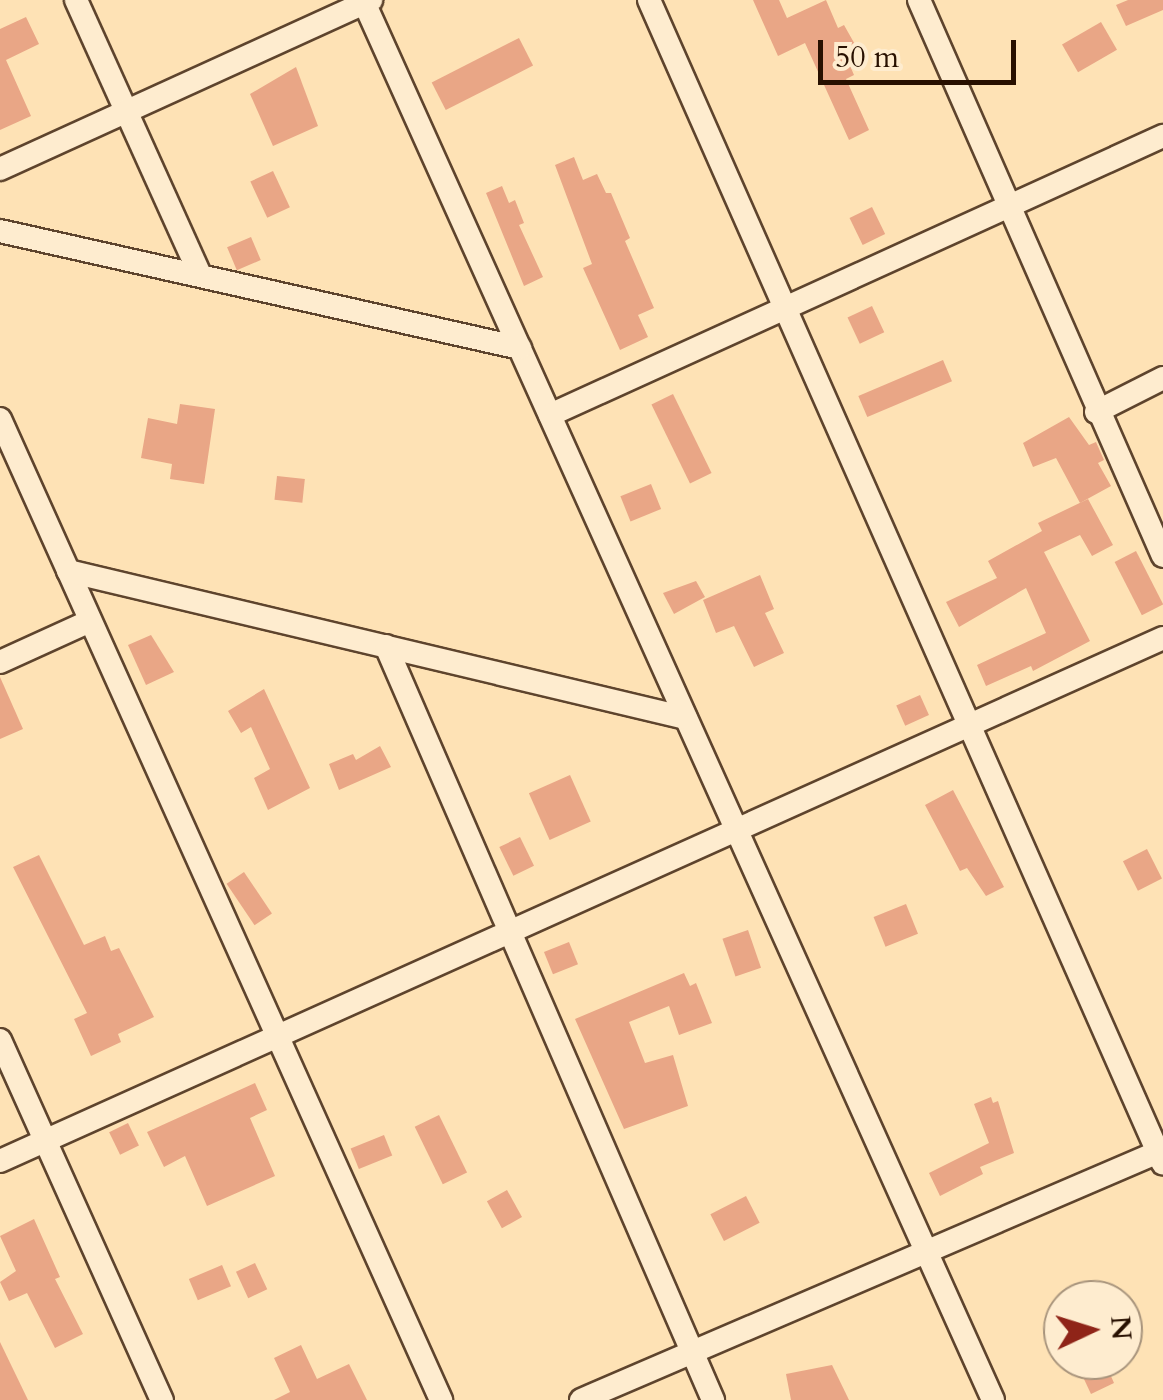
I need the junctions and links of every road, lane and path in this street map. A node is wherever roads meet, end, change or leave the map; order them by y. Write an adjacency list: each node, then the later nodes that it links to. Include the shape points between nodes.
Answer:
1 (76, 0): 5 (street)
2 (649, 0): 11 (street)
3 (919, 0): 8 (street)
4 (366, 1): 5 (street); 12 (street)
5 (126, 112): 7 (street); 10 (street)
6 (1163, 136): 8 (street)
7 (0, 169)
8 (1010, 206): 11 (street); 14 (street)
9 (0, 231): 10 (street)
10 (199, 274): 12 (street)
11 (785, 308): 15 (street); 24 (street)
12 (520, 348): 15 (street)
13 (1163, 378): 14 (street)
14 (1096, 412): 17 (street)
15 (550, 414): 23 (street)
16 (0, 419): 18 (street)
17 (1163, 556)
18 (68, 571): 19 (street); 21 (street)
19 (90, 621): 22 (street); 27 (street)
20 (1163, 638): 24 (street)
21 (386, 646): 23 (street); 26 (street)
22 (0, 662)
23 (686, 718): 25 (street)
24 (969, 725): 25 (street); 30 (street)
25 (736, 830): 26 (street); 32 (street)
26 (510, 932): 27 (street); 33 (street)
27 (278, 1036): 29 (street); 35 (street)
28 (0, 1040): 29 (street)
29 (45, 1141): 31 (street); 34 (street)
30 (1161, 1155): 32 (street)
31 (0, 1162)
32 (926, 1252): 33 (street); 38 (street)
33 (692, 1352): 36 (street); 37 (street)
34 (162, 1400)
35 (441, 1400)
36 (581, 1400)
37 (713, 1400)
38 (992, 1400)

